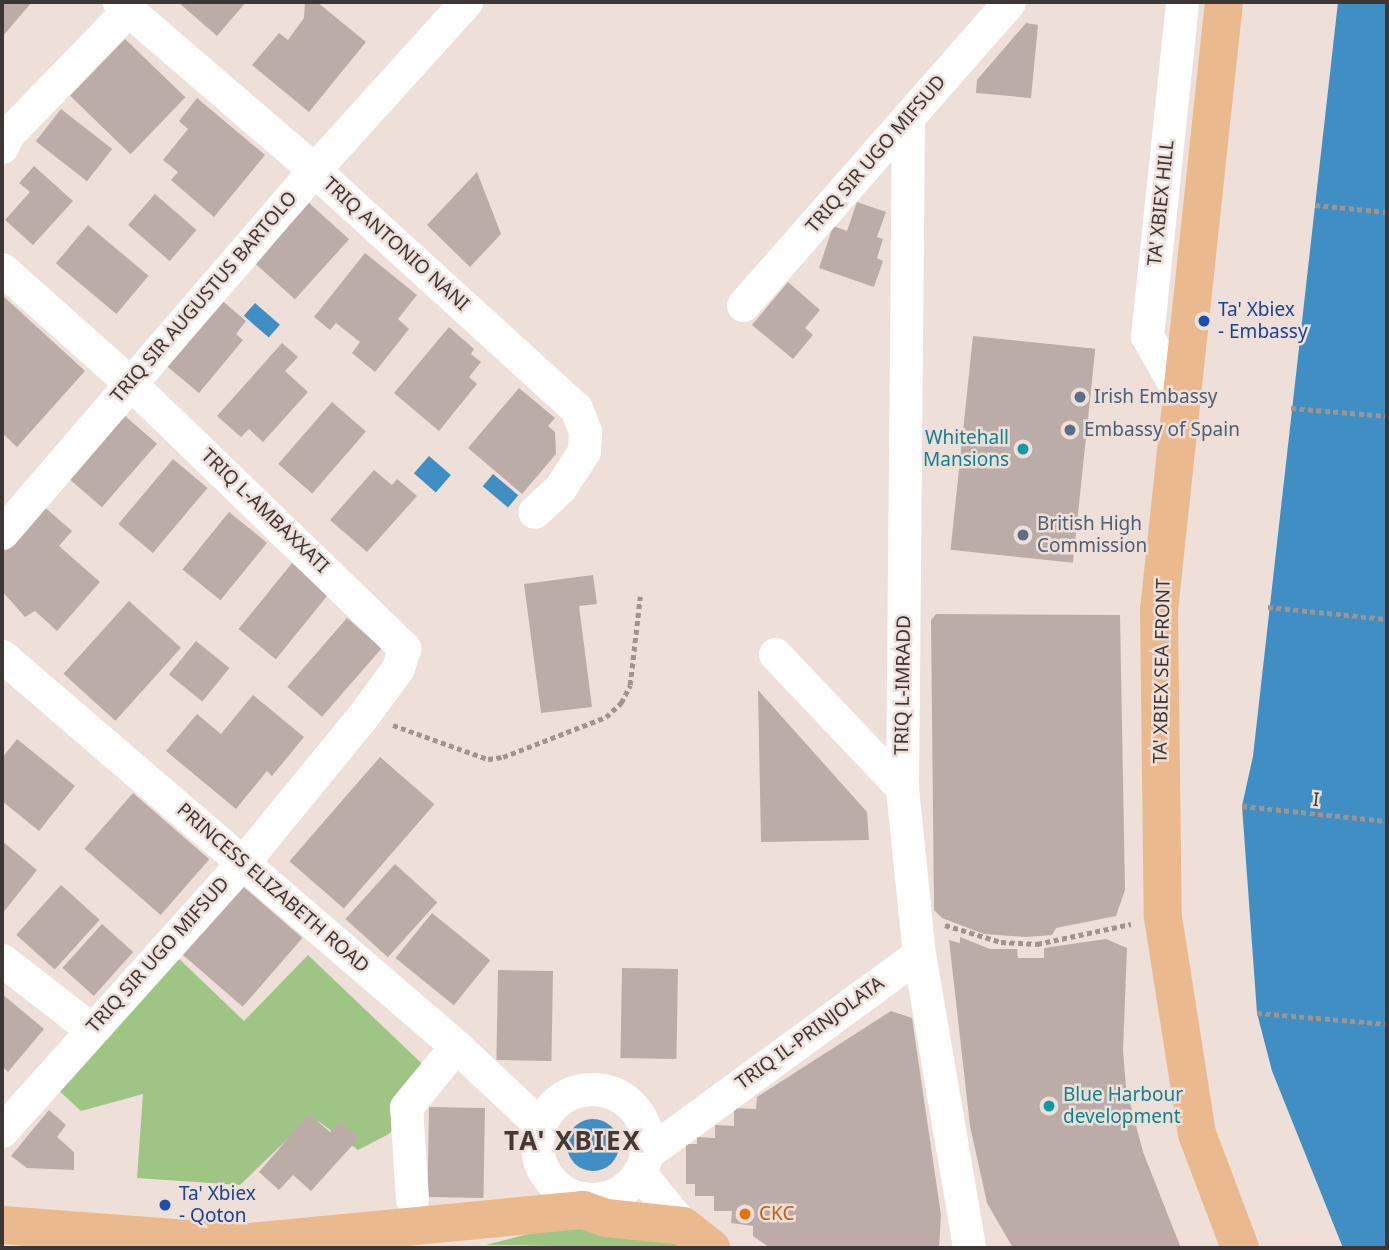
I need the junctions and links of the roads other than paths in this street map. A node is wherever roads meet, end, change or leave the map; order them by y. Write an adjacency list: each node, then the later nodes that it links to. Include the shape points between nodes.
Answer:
1 (466, 2): 8 (street, TRIQ SIR AUGUSTUS BARTOLO)
2 (1009, 2): 6 (street, TRIQ SIR UGO MIFSUD)
3 (1182, 2): 12 (street, TA' XBIEX HILL, via 1147,336)
4 (1224, 2): 12 (main road, TA' XBIEX SEA FRONT)
5 (123, 5): 7 (street, via 7,135); 8 (street, TRIQ ANTONIO NANI)
6 (908, 117): 10 (street, TRIQ SIR UGO MIFSUD); 18 (street, TRIQ L-IMRADD)
7 (2, 147)
8 (314, 170): 11 (street, TRIQ SIR AUGUSTUS BARTOLO); 13 (street, TRIQ ANTONIO NANI, via 576,408 585,431 584,452 560,488)
9 (2, 269): 11 (street, TRIQ L-AMBAXXATI)
10 (743, 305)
11 (129, 382): 14 (street, TRIQ SIR AUGUSTUS BARTOLO); 15 (street, TRIQ L-AMBAXXATI)
12 (1181, 396): 37 (main road, TA' XBIEX SEA FRONT, via 1159,611 1163,917 1197,1134)
13 (534, 512)
14 (2, 533)
15 (401, 641): 19 (street, TRIQ SIR UGO MIFSUD, via 404,655 398,668)
16 (775, 654): 18 (street)
17 (2, 656): 19 (street, PRINCESS ELIZABETH ROAD)
18 (902, 788): 20 (street, TRIQ L-IMRADD)
19 (244, 862): 22 (street, TRIQ SIR UGO MIFSUD); 23 (street, PRINCESS ELIZABETH ROAD)
20 (919, 954): 24 (street, TRIQ IL-PRINJOLATA); 36 (street, TRIQ L-IMRADD)
21 (2, 960): 22 (street)
22 (90, 1029): 27 (street, TRIQ SIR UGO MIFSUD)
23 (456, 1046): 26 (street, PRINCESS ELIZABETH ROAD); 30 (street, via 406,1107)
24 (701, 1112): 25 (street); 28 (street, TRIQ IL-PRINJOLATA)
25 (640, 1115): 26 (street, via 628,1102 595,1088 561,1098); 28 (street)
26 (540, 1125): 29 (street, via 538,1155)
27 (2, 1131)
28 (642, 1163): 29 (street, via 629,1185 598,1199 566,1193); 33 (street)
29 (543, 1169): 31 (street)
30 (411, 1199)
31 (516, 1220): 33 (main road, via 583,1210); 34 (main road)
32 (2, 1224): 34 (main road)
33 (697, 1237)
34 (239, 1247): 35 (main road)
35 (331, 1248)
36 (969, 1248)
37 (1240, 1248)

